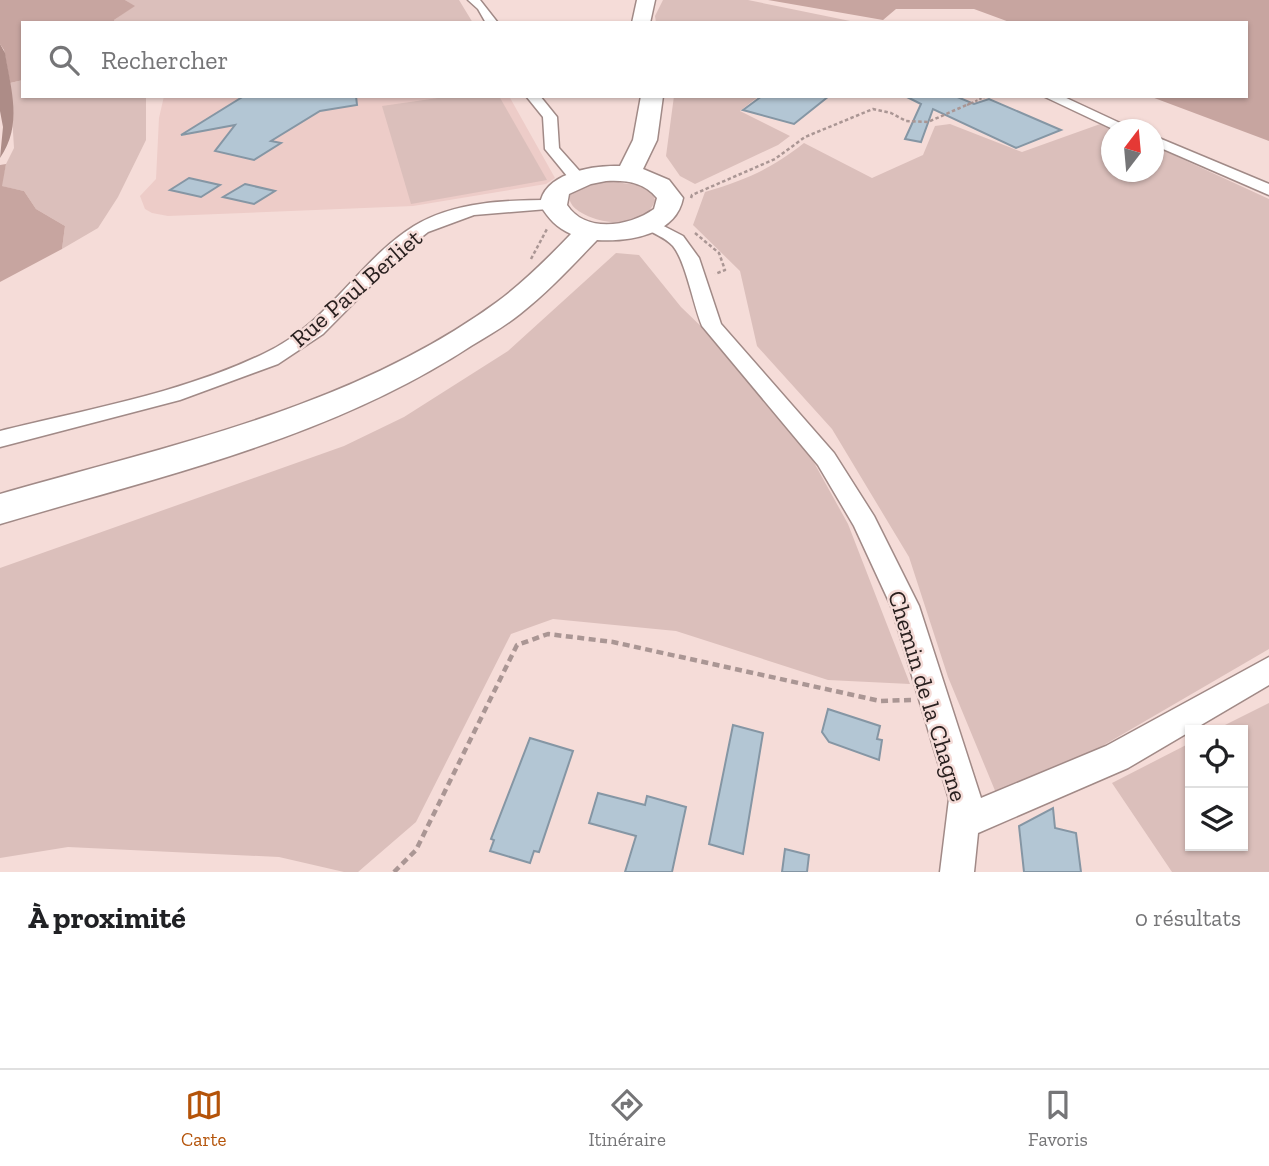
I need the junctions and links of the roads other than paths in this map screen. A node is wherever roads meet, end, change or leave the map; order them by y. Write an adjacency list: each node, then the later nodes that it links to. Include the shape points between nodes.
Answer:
1 (473, 0): 3 (street)
2 (646, 0): 4 (main road)
3 (491, 21)
4 (641, 21)
5 (535, 98): 11 (street, via 550,117 552,149)
6 (652, 98): 10 (main road, via 645,140)
7 (1055, 98): 8 (street)
8 (1103, 119)
9 (1164, 146): 12 (street)
10 (628, 174): 11 (main road); 14 (main road, via 661,185 670,198 667,212)
11 (578, 178): 13 (main road, via 556,195)
12 (1269, 190)
13 (556, 209): 15 (main road, via 566,221); 16 (street, Rue Paul Berliet, via 512,205 460,213 426,226 313,332 272,358 203,384)
14 (650, 224): 15 (main road, via 622,231); 19 (street, Chemin de la Chagne, via 677,240 690,258 712,326 826,459 865,523 905,606 965,799)
15 (591, 230): 17 (main road, via 508,309 427,360 371,388 283,426)
16 (0, 439)
17 (0, 509)
18 (1269, 670): 19 (street, via 1117,757)
19 (964, 822): 20 (street, Chemin de la Chagne)
20 (957, 872)

